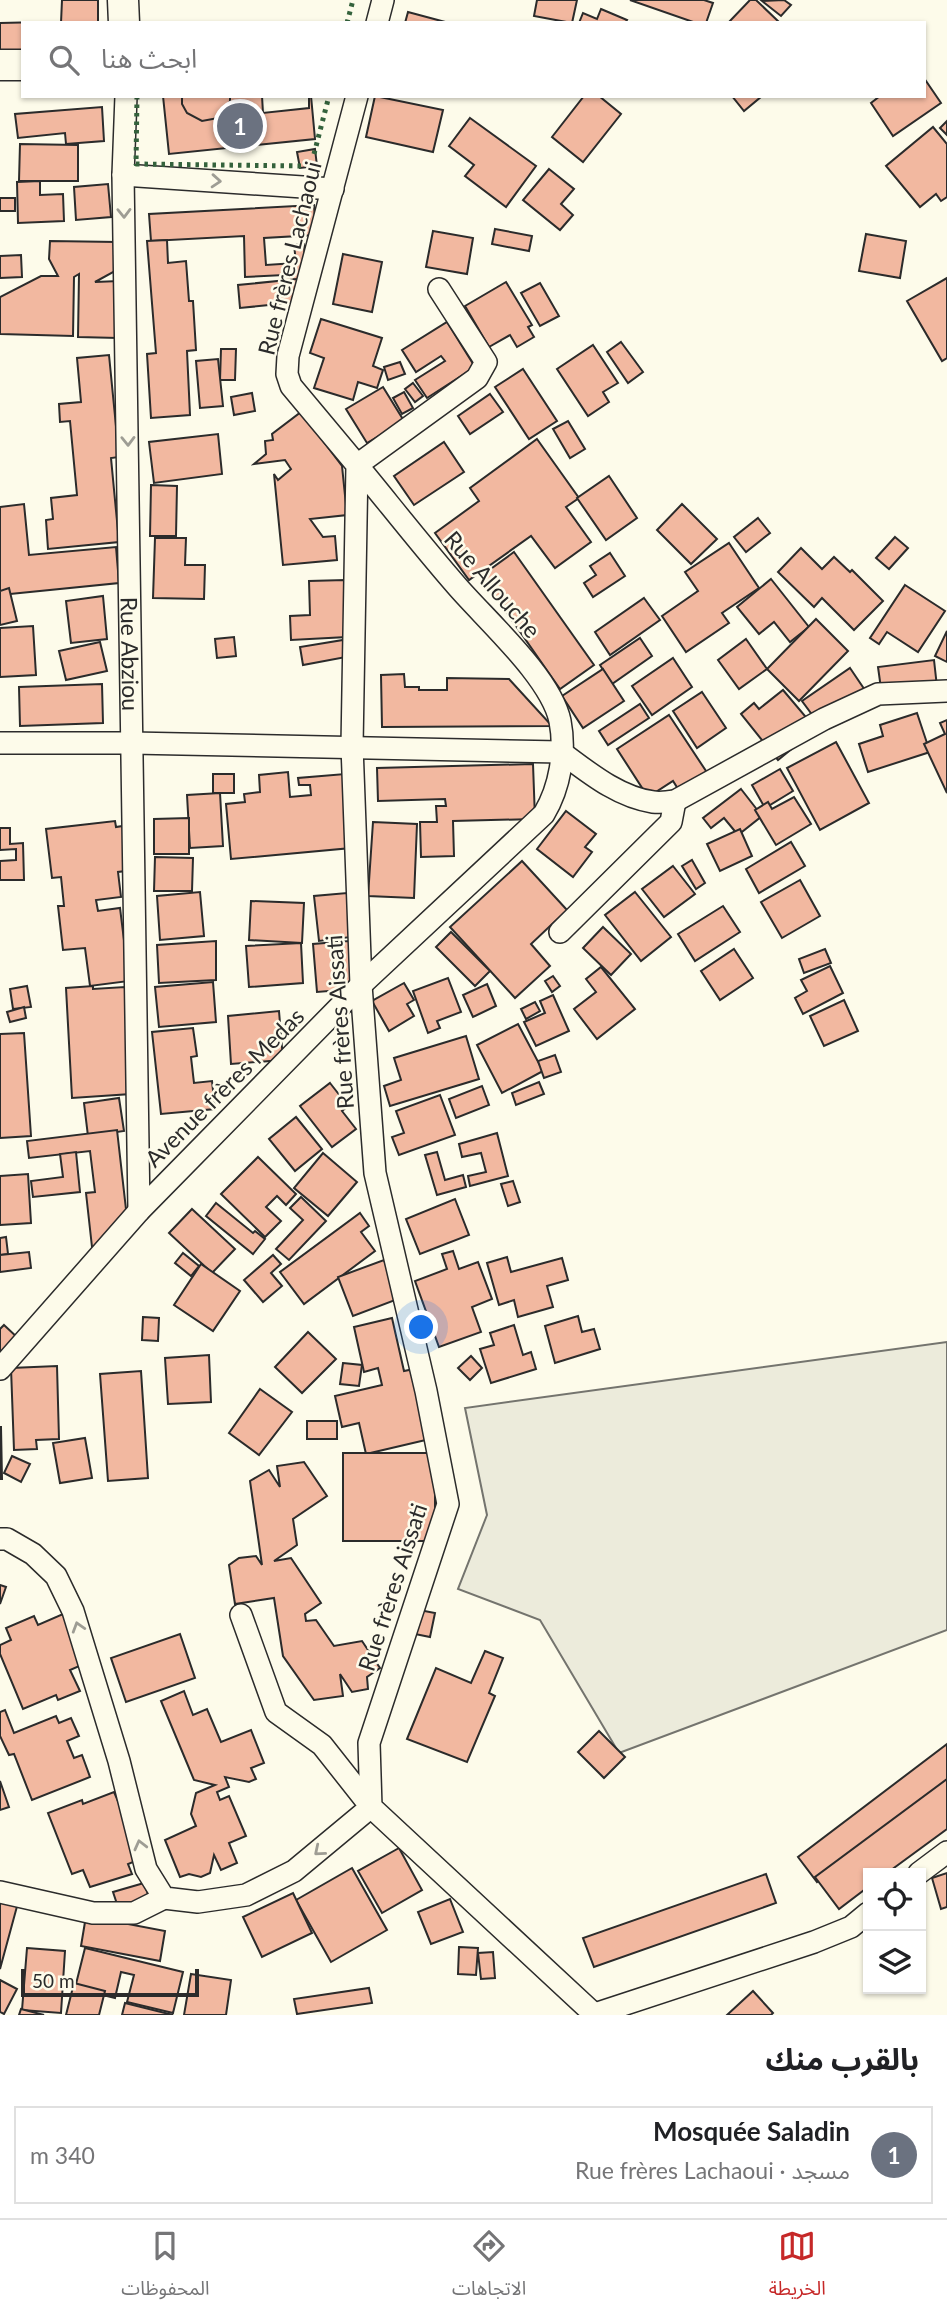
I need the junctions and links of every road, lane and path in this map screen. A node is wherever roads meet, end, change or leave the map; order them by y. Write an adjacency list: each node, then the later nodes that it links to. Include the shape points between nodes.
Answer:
1 (122, 0): 3 (street)
2 (383, 0): 4 (street)
3 (124, 21)
4 (378, 21)
5 (0, 65): 6 (street)
6 (21, 65)
7 (126, 98): 9 (street, Rue Abziou)
8 (356, 98): 10 (street, Rue frères Lachaoui)
9 (123, 175): 10 (street, one-way to 10); 15 (street, Rue Abziou, one-way to 15)
10 (333, 189): 12 (street, Rue frères Lachaoui, via 287,374 291,386)
11 (439, 289): 12 (street, via 486,362 483,370)
12 (357, 465): 16 (street); 17 (street, Rue Allouche, via 528,664 560,720)
13 (947, 691): 18 (street, via 878,694)
14 (0, 743): 15 (street)
15 (132, 743): 16 (street); 21 (street, Rue Abziou)
16 (352, 746): 17 (street); 20 (street, Rue frères Aissati)
17 (561, 752): 18 (street, via 603,783 632,796); 20 (street, Avenue frères Medas, via 557,786 544,814)
18 (675, 802): 19 (street, via 671,822)
19 (560, 932)
20 (361, 985): 21 (street, Avenue frères Medas); 25 (street, Rue frères Aissati, via 375,1173 448,1504 369,1743)
21 (139, 1210): 22 (street, Avenue frères Medas)
22 (0, 1369)
23 (0, 1539): 29 (street, one-way to 23, via 146,1869 73,1611 48,1568 33,1554)
24 (241, 1615): 25 (street, via 276,1712 323,1745)
25 (371, 1807): 29 (street, one-way to 29, via 295,1871 246,1895 198,1902); 31 (street)
26 (947, 1852): 27 (street)
27 (926, 1868)
28 (0, 1892): 29 (street, via 93,1913 134,1913)
29 (164, 1898)
30 (863, 1917): 31 (street, via 814,1942)
31 (595, 2015)

